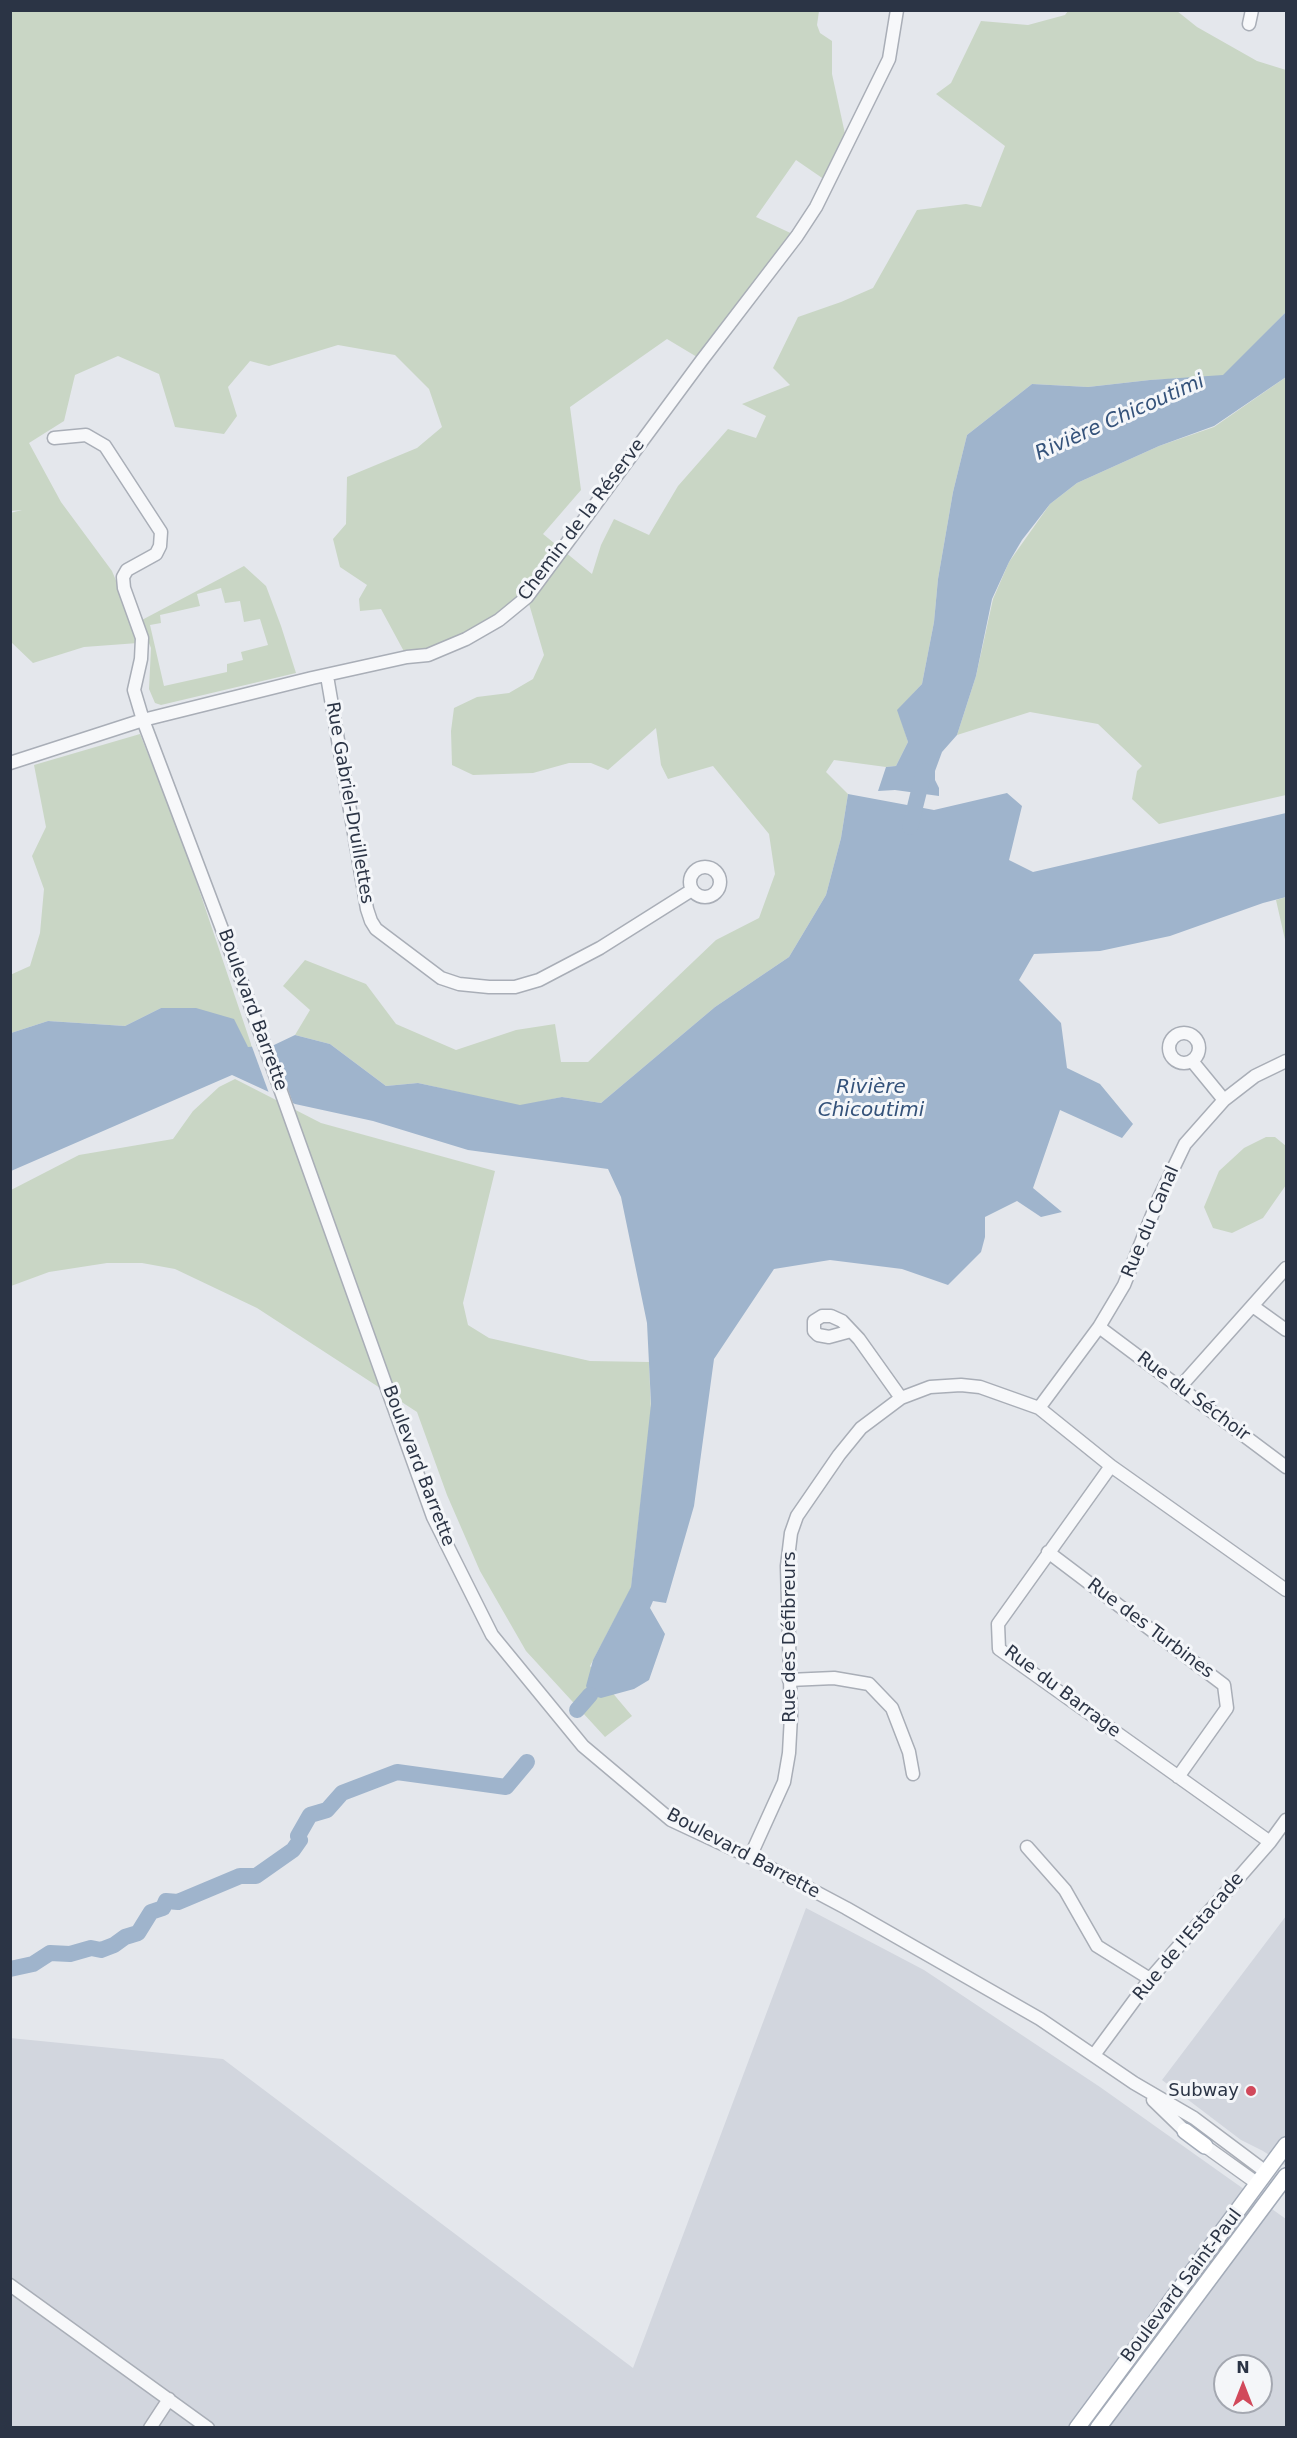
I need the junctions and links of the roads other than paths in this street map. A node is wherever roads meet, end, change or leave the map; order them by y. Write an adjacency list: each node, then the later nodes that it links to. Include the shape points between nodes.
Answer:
1 (897, 10): 5 (street, Chemin de la Réserve, via 889,59 810,217 527,597 500,620 428,655)
2 (1252, 10): 3 (street)
3 (1249, 24)
4 (54, 438): 6 (street, Boulevard Barrette, via 86,435 105,446 161,532 156,554 123,576 142,638 134,690)
5 (327, 676): 6 (street, Chemin de la Réserve); 8 (street, Rue Gabriel-Druillettes, via 371,921 376,929 441,978 489,987 515,987 539,980 600,948)
6 (143, 720): 7 (street, Chemin de la Réserve); 30 (street, Boulevard Barrette, via 239,974 434,1517 492,1635 583,1746 671,1820)
7 (10, 763)
8 (692, 890)
9 (1287, 1060): 11 (street, Rue du Canal, via 1255,1076)
10 (1192, 1061): 11 (street)
11 (1224, 1100): 14 (street, Rue du Canal, via 1185,1144 1124,1285)
12 (1287, 1268): 13 (street)
13 (1254, 1307): 15 (street); 17 (street)
14 (1099, 1327): 17 (street, Rue du Séchoir); 19 (street, Rue du Canal)
15 (1287, 1330)
16 (851, 1331): 18 (street)
17 (1180, 1387): 21 (street, Rue du Séchoir)
18 (902, 1398): 19 (street, Rue des Défibreurs, via 930,1387 961,1385 980,1387); 24 (street, Rue des Défibreurs, via 861,1428 797,1516 787,1566)
19 (1039, 1408): 20 (street, Rue des Défibreurs)
20 (1111, 1466): 22 (street, Rue du Barrage); 23 (street, Rue des Défibreurs)
21 (1287, 1467)
22 (1048, 1552): 26 (street, Rue des Turbines, via 1224,1685 1227,1708); 26 (street, Rue du Barrage, via 998,1624 999,1649)
23 (1287, 1590)
24 (789, 1680): 25 (street, via 834,1678 869,1684 892,1708); 30 (street, Rue des Défibreurs, via 791,1716 784,1782)
25 (913, 1774)
26 (1178, 1777): 28 (street, Rue du Barrage)
27 (1287, 1820): 28 (street, Rue de l'Estacade)
28 (1270, 1842): 31 (street, Rue de l'Estacade)
29 (1027, 1847): 31 (street, via 1065,1890 1097,1946)
30 (750, 1857): 32 (street, Boulevard Barrette, via 1041,2019)
31 (1150, 1979): 32 (street, Rue de l'Estacade)
32 (1094, 2055): 33 (street, Boulevard Barrette)
33 (1134, 2083): 34 (street, Boulevard Barrette); 37 (street, Boulevard Barrette, via 1194,2118)
34 (1185, 2131): 36 (main road, Boulevard Barrette)
35 (1287, 2145): 37 (main road, Boulevard Saint-Paul)
36 (1205, 2146): 37 (street, Boulevard Barrette)
37 (1262, 2178): 38 (main road, Boulevard Barrette); 44 (main road, Boulevard Saint-Paul)
38 (1282, 2185): 39 (main road, Boulevard Barrette); 45 (main road, Boulevard Saint-Paul)
39 (1287, 2203)
40 (10, 2284): 41 (street)
41 (169, 2400): 42 (street); 43 (street)
42 (150, 2427)
43 (208, 2427)
44 (1077, 2427)
45 (1098, 2427)

